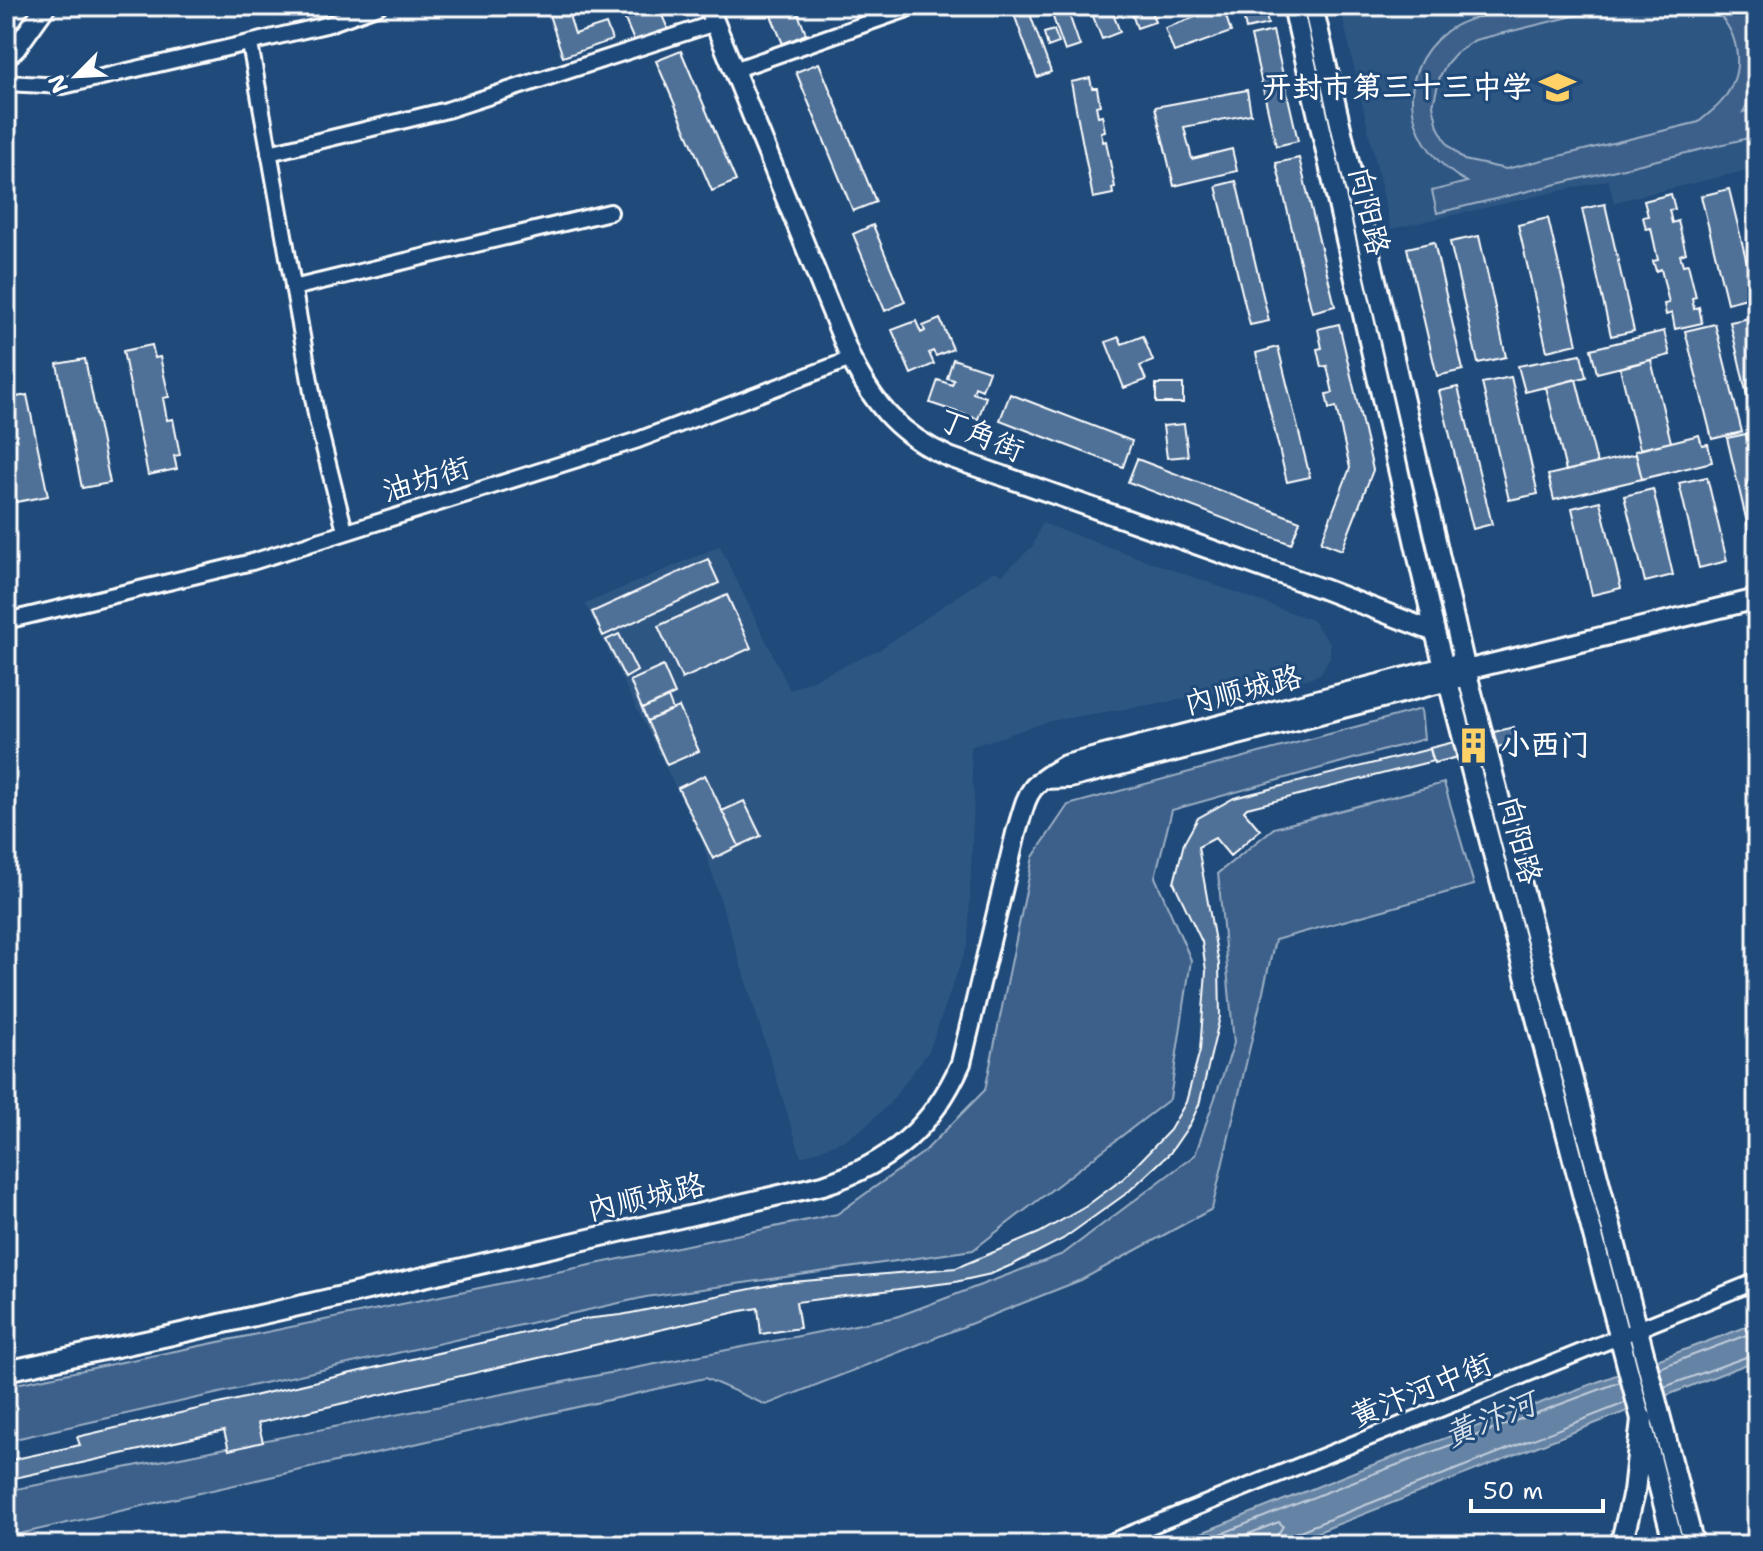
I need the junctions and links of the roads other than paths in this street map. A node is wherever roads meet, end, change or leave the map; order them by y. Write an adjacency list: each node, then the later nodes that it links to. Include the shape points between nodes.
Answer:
1 (46, 6): 8 (street)
2 (379, 6): 7 (street)
3 (916, 6): 9 (street)
4 (1293, 6): 18 (street, 向阳路)
5 (1313, 6): 19 (street, 向阳路)
6 (712, 14): 9 (street, 丁角街); 11 (street, via 447,110)
7 (250, 44): 10 (street, via 63,86); 11 (street)
8 (6, 57)
9 (734, 70): 14 (street, 丁角街)
10 (6, 83)
11 (269, 153): 13 (street)
12 (610, 212): 13 (street)
13 (293, 288): 15 (street, via 317,420)
14 (851, 359): 15 (street, 油坊街, via 638,440); 18 (street, 丁角街, via 890,419 929,448)
15 (345, 531): 17 (street, 油坊街, via 252,562)
16 (1757, 599): 19 (street, 内顺城路)
17 (6, 621)
18 (1435, 632): 20 (street, 向阳路)
19 (1466, 669): 20 (street, 内顺城路); 22 (street, 向阳路)
20 (1446, 674): 23 (street, 向阳路); 24 (street, 内顺城路, via 1065,765 1040,779 1027,798 1016,833 961,1063 938,1106 883,1160 823,1185)
21 (1757, 1281): 22 (street, 黄汴河中街)
22 (1639, 1330): 23 (street, 黄汴河中街); 25 (street, 向阳路)
23 (1622, 1346): 25 (street, 向阳路); 26 (street, 黄汴河中街)
24 (6, 1371)
25 (1651, 1416): 27 (main road); 28 (street, 向阳路); 29 (street, 向阳路)
26 (1103, 1545)
27 (1621, 1545)
28 (1674, 1545)
29 (1694, 1545)

